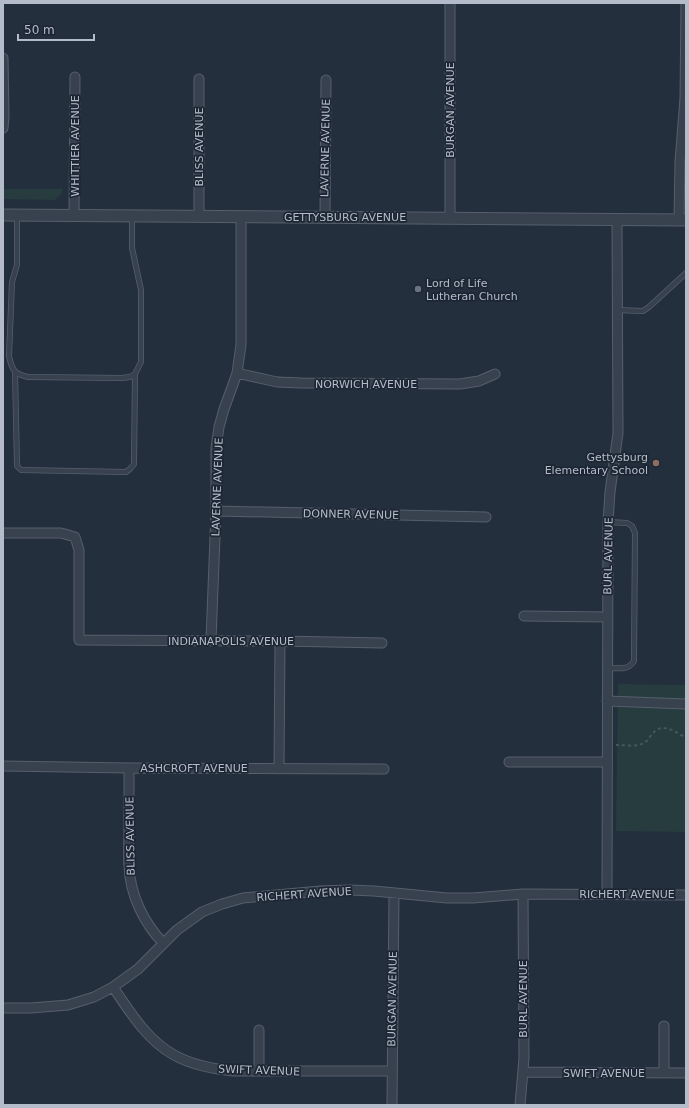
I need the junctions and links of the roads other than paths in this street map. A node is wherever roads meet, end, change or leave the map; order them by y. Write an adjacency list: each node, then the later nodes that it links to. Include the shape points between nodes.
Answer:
1 (450, 3): 15 (street, BURGAN AVENUE)
2 (686, 3): 17 (street, via 685,98 680,162)
3 (3, 58): 7 (street)
4 (75, 77): 10 (street, WHITTIER AVENUE)
5 (199, 79): 12 (street, BLISS AVENUE)
6 (326, 80): 14 (street, LAVERNE AVENUE)
7 (3, 128)
8 (3, 215): 9 (street, GETTYSBURG AVENUE)
9 (17, 215): 10 (street, GETTYSBURG AVENUE); 20 (lane, via 17,265 12,282 9,356)
10 (74, 216): 11 (street, GETTYSBURG AVENUE)
11 (132, 216): 12 (street, GETTYSBURG AVENUE); 22 (lane, via 132,248 141,290 141,362)
12 (199, 216): 13 (street, GETTYSBURG AVENUE)
13 (241, 216): 14 (street, GETTYSBURG AVENUE); 21 (street, LAVERNE AVENUE, via 241,345)
14 (325, 217): 15 (street, GETTYSBURG AVENUE)
15 (450, 218): 16 (street, GETTYSBURG AVENUE)
16 (617, 219): 17 (street, GETTYSBURG AVENUE); 19 (street, BURL AVENUE)
17 (683, 220)
18 (686, 273): 19 (lane, via 643,311)
19 (617, 310): 26 (street, BURL AVENUE, via 618,433)
20 (15, 372): 22 (lane, via 28,377 122,378); 22 (lane, via 17,466 21,470 126,472 134,464)
21 (237, 373): 23 (street, NORWICH AVENUE, via 277,382 452,384 479,381); 24 (street, LAVERNE AVENUE, via 219,427 216,448)
22 (134, 374)
23 (495, 374)
24 (216, 511): 25 (street, DONNER AVENUE); 30 (street, LAVERNE AVENUE)
25 (486, 517)
26 (608, 522): 29 (street, BURL AVENUE); 33 (lane, via 627,523 632,526 635,533 634,661 626,668)
27 (3, 533): 30 (street, INDIANAPOLIS AVENUE, via 62,533 75,537 79,550 79,640)
28 (524, 616): 29 (street)
29 (608, 617): 33 (street, BURL AVENUE)
30 (212, 640): 31 (street, INDIANAPOLIS AVENUE)
31 (280, 641): 32 (street, INDIANAPOLIS AVENUE); 40 (street)
32 (382, 643)
33 (608, 668): 34 (street, BURL AVENUE)
34 (607, 701): 35 (street); 37 (street, BURL AVENUE)
35 (686, 704)
36 (508, 762): 37 (street)
37 (607, 762): 44 (street, BURL AVENUE)
38 (3, 766): 39 (street, ASHCROFT AVENUE)
39 (129, 768): 40 (street, ASHCROFT AVENUE); 46 (street, BLISS AVENUE, via 129,868 132,889 147,922)
40 (279, 769): 41 (street, ASHCROFT AVENUE)
41 (384, 769)
42 (394, 893): 43 (street, RICHERT AVENUE, via 447,898); 46 (street, RICHERT AVENUE, via 350,890 243,898 202,912); 51 (street, BURGAN AVENUE)
43 (523, 894): 44 (street, RICHERT AVENUE); 53 (street, BURL AVENUE)
44 (607, 894): 45 (street, RICHERT AVENUE)
45 (686, 895)
46 (163, 943): 47 (street, RICHERT AVENUE, via 138,969)
47 (113, 987): 48 (street, RICHERT AVENUE, via 94,997 68,1005); 52 (street, SWIFT AVENUE, via 149,1036 173,1055 212,1069)
48 (3, 1008)
49 (664, 1026): 54 (street)
50 (259, 1030): 52 (street)
51 (392, 1071): 52 (street, SWIFT AVENUE); 56 (street, BURGAN AVENUE)
52 (259, 1072)
53 (523, 1072): 54 (street, SWIFT AVENUE); 57 (street, BURL AVENUE)
54 (664, 1073): 55 (street, SWIFT AVENUE)
55 (686, 1073)
56 (392, 1105)
57 (520, 1105)

